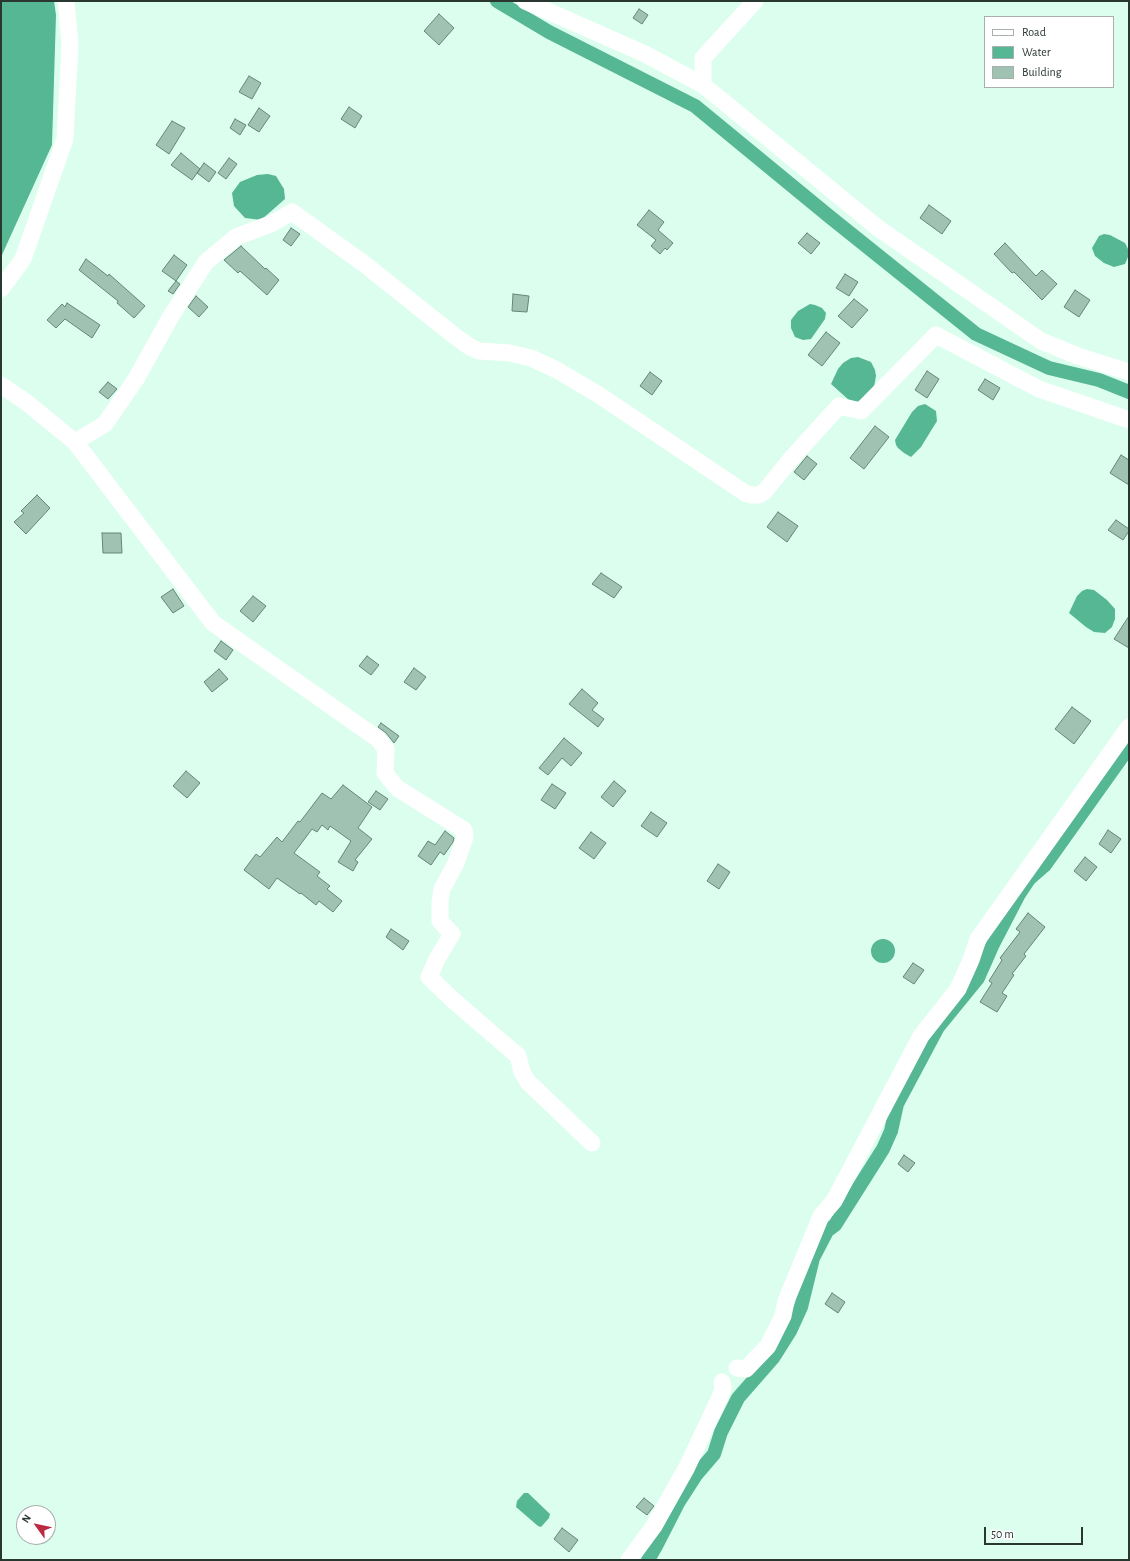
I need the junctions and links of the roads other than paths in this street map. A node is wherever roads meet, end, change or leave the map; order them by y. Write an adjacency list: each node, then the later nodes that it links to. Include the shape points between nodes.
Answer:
1 (66, 1): 5 (street, via 70,44 65,139 23,259)
2 (525, 1): 4 (street, via 645,54)
3 (755, 1): 4 (street, via 703,58)
4 (703, 85): 6 (street, via 878,228 1041,341)
5 (1, 289)
6 (1129, 372)
7 (1, 385): 9 (street)
8 (1129, 420): 9 (street, via 1039,389 936,335 861,412 839,406 765,492 752,496 557,370 531,358 510,353 479,351 470,347 292,212 273,223 236,237 206,262 171,316 136,379 105,424)
9 (75, 442): 11 (street, via 213,623 378,739 386,749 385,773 397,788 464,830 465,837 456,863 442,889 440,902 440,921 452,934 429,977 518,1056 522,1072 528,1082)
10 (1129, 727): 12 (street, via 978,939 958,989 921,1036 834,1202 821,1216 786,1301 783,1316 768,1346 746,1369)
11 (592, 1143)
12 (737, 1368)
13 (722, 1382): 14 (street, via 724,1389 687,1467 654,1526)
14 (629, 1560)

